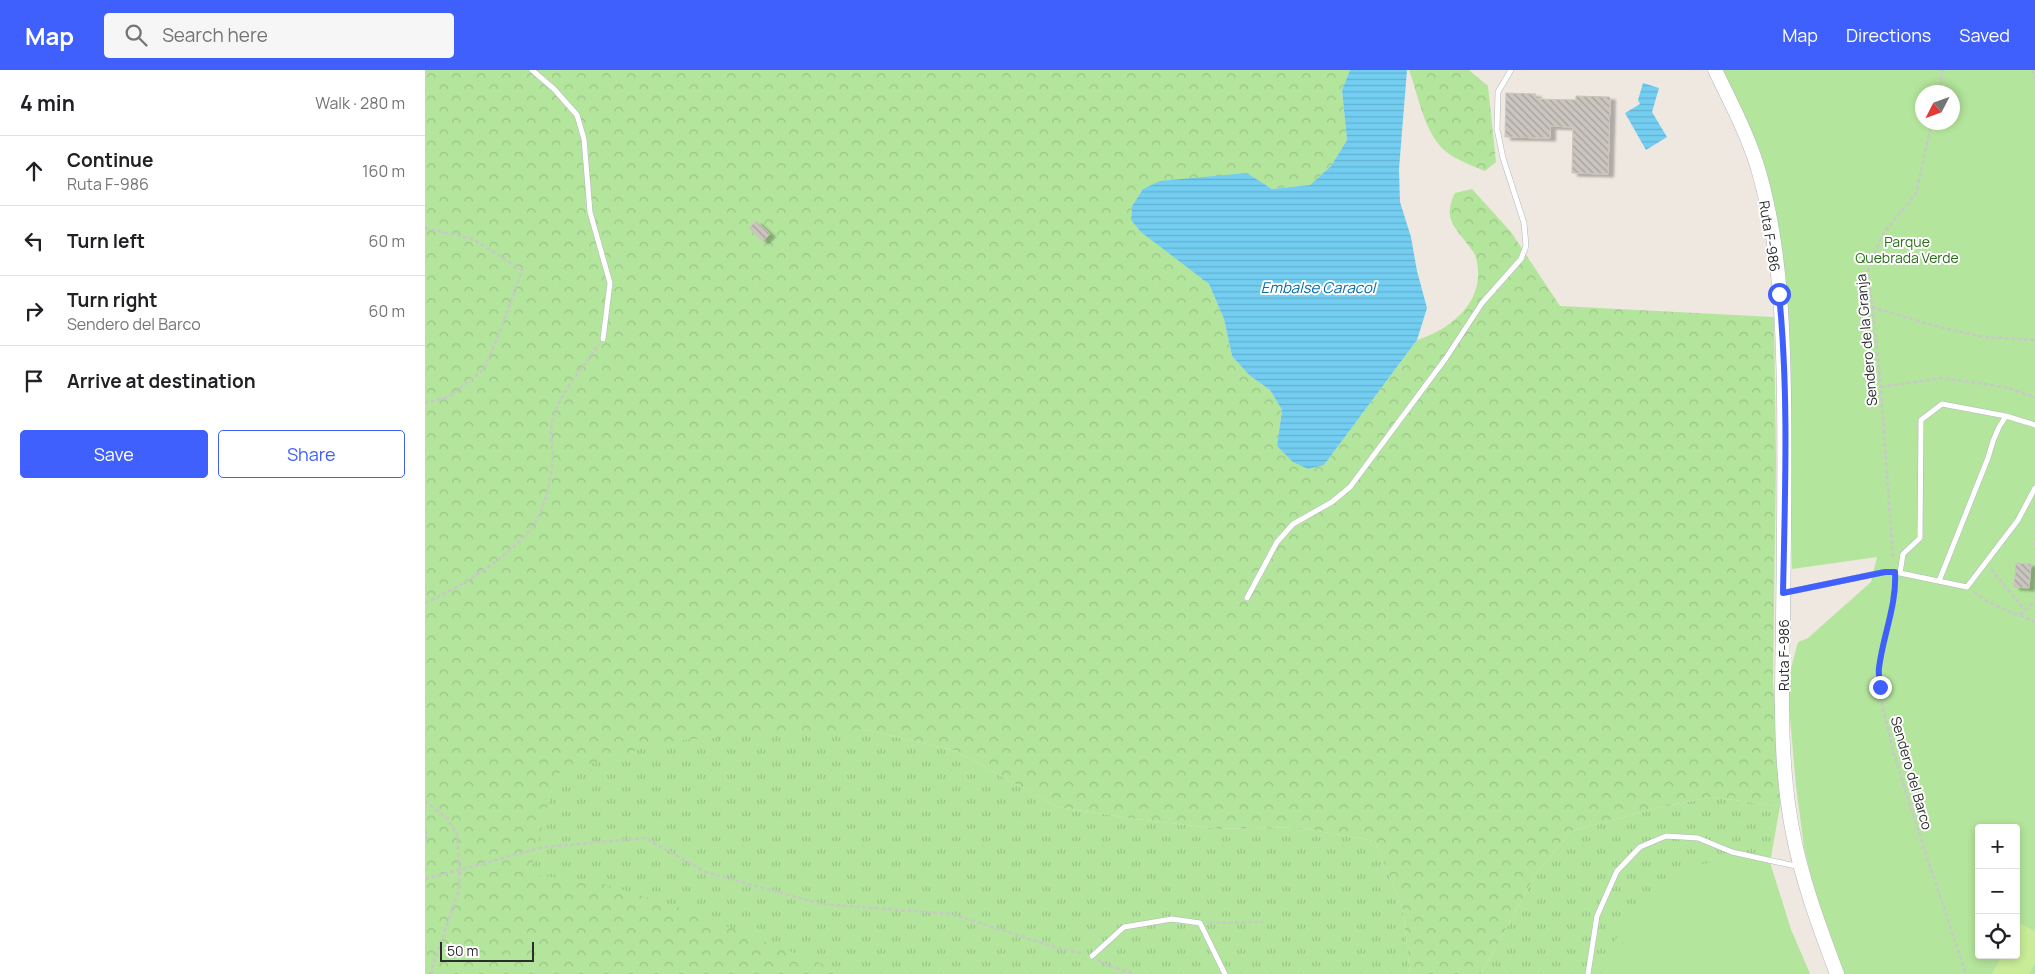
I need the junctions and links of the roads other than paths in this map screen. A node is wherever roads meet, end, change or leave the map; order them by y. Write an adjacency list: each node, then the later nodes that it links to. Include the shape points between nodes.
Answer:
1 (532, 70): 4 (lane, via 577,115 584,139 590,212 610,283)
2 (1511, 70): 11 (lane, via 1498,92 1497,129 1524,223 1526,246 1521,258 1482,303 1350,487 1332,502 1293,524 1277,542)
3 (1715, 70): 10 (main road, Ruta F-986, via 1759,172 1777,275 1783,350)
4 (603, 339)
5 (2006, 416): 6 (lane); 8 (lane, via 1942,404 1921,420 1920,538 1903,554); 9 (lane)
6 (2035, 425)
7 (2035, 488): 9 (lane, via 2018,520 1967,587)
8 (1897, 572): 9 (lane); 10 (lane)
9 (1939, 581)
10 (1783, 593): 12 (main road, Ruta F-986, via 1785,772 1791,826)
11 (1247, 598)
12 (1801, 867): 15 (lane, via 1732,852 1698,838 1666,836 1641,847 1617,871 1597,916); 16 (main road, Ruta F-986)
13 (1092, 956): 14 (lane, via 1124,927 1172,919 1200,923)
14 (1225, 974)
15 (1588, 974)
16 (1837, 974)

